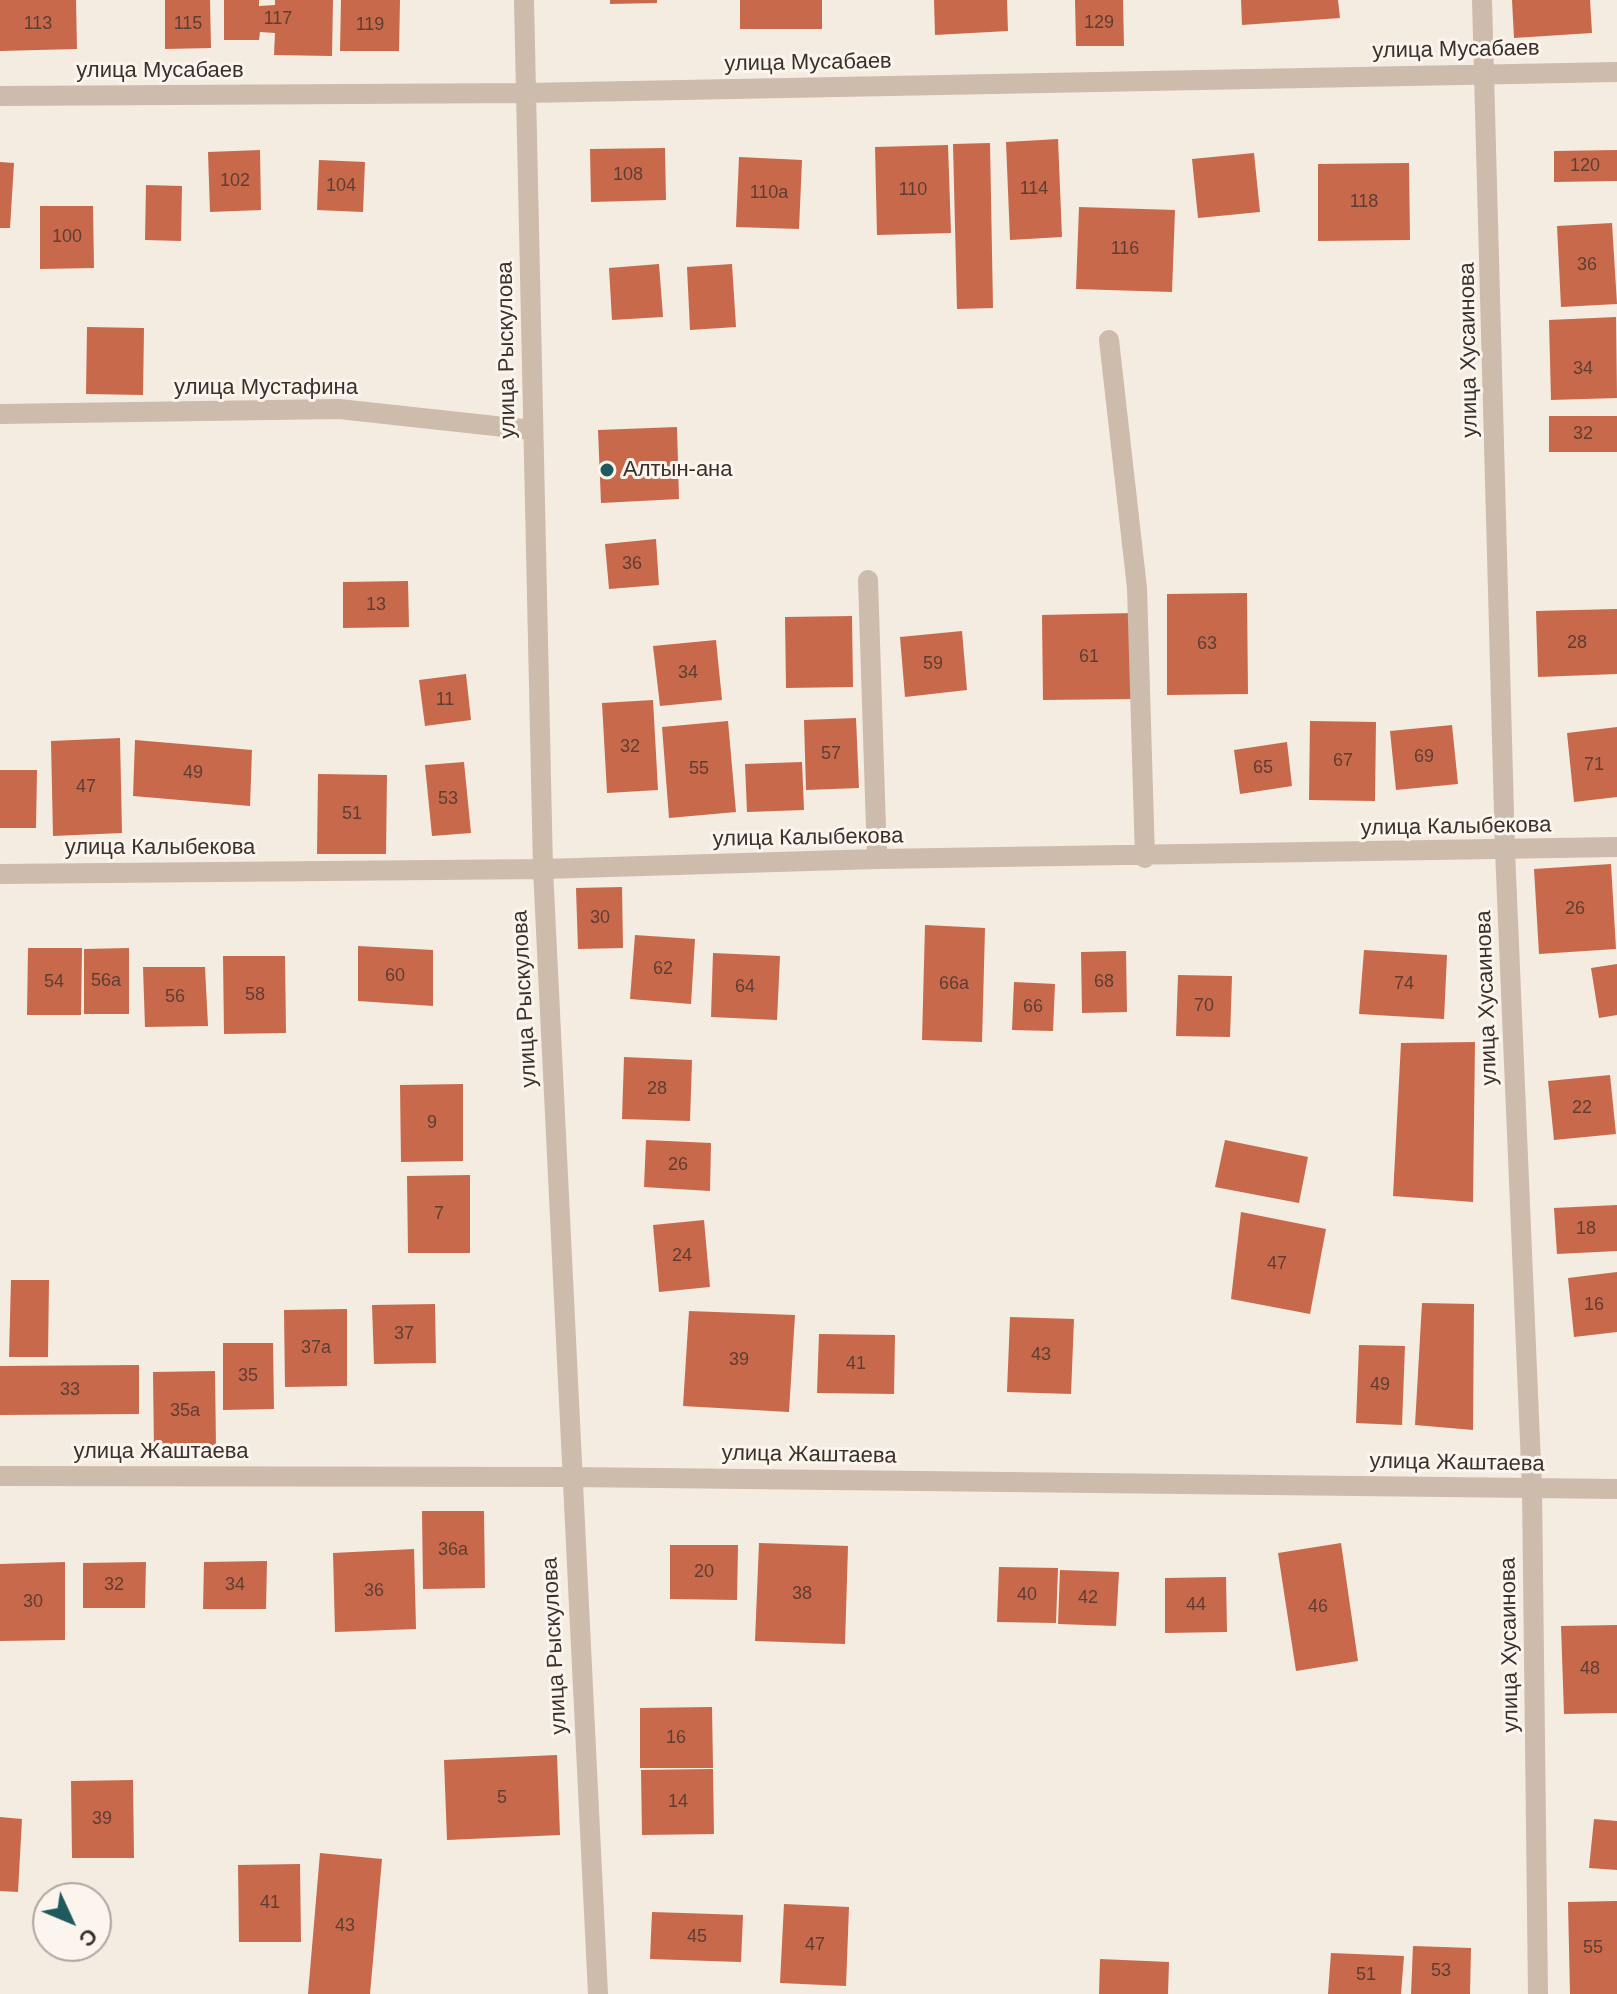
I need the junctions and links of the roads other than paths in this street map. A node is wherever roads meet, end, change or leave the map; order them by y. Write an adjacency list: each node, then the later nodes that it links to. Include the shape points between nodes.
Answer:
1 (524, 0): 5 (street, улица Рыскулова)
2 (1482, 0): 4 (street, улица Хусаинова)
3 (1617, 72): 4 (street, улица Мусабаев)
4 (1487, 73): 5 (street, улица Мусабаев); 12 (street, улица Хусаинова)
5 (526, 93): 6 (street, улица Мусабаев); 9 (street, улица Рыскулова)
6 (0, 96)
7 (1109, 340): 13 (street, via 1137,588)
8 (0, 414): 9 (street, улица Мустафина, via 339,409)
9 (532, 430): 15 (street, улица Рыскулова)
10 (868, 580): 14 (street)
11 (1617, 847): 12 (street, улица Калыбекова)
12 (1505, 850): 13 (street, улица Калыбекова); 19 (street, улица Хусаинова)
13 (1145, 858): 14 (street, улица Калыбекова)
14 (877, 859): 15 (street, улица Калыбекова)
15 (543, 869): 16 (street, улица Калыбекова); 18 (street, улица Рыскулова)
16 (0, 874)
17 (0, 1476): 18 (street, улица Жаштаева)
18 (571, 1477): 19 (street, улица Жаштаева); 21 (street, улица Рыскулова)
19 (1532, 1488): 20 (street, улица Жаштаева); 22 (street, улица Хусаинова)
20 (1617, 1489)
21 (598, 1994)
22 (1538, 1994)

